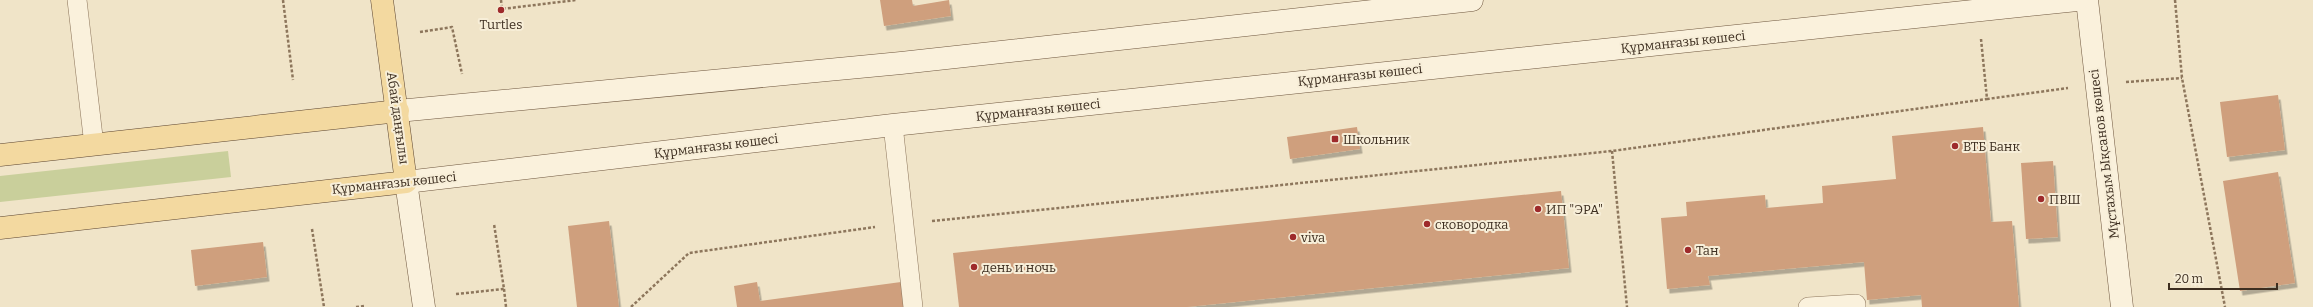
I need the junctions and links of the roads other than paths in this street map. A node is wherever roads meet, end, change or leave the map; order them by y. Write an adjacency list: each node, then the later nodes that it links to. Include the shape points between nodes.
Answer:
1 (77, 0): 8 (lane)
2 (382, 0): 6 (main road, Абай даңғылы)
3 (1472, 0): 6 (street, via 901,63)
4 (2077, 0): 7 (street, Құрманғазы көшесі)
5 (2087, 0): 16 (street, Мұстахым Ықсанов көшесі)
6 (398, 111): 8 (main road); 10 (main road, Абай даңғылы)
7 (893, 125): 10 (street, Құрманғазы көшесі); 13 (lane)
8 (94, 145): 9 (main road)
9 (0, 155)
10 (406, 182): 11 (main road, Құрманғазы көшесі); 12 (street, Абай даңғылы)
11 (0, 228)
12 (424, 307)
13 (913, 307)
14 (1808, 307): 15 (lane, via 1856,304)
15 (1856, 307)
16 (2122, 307)

